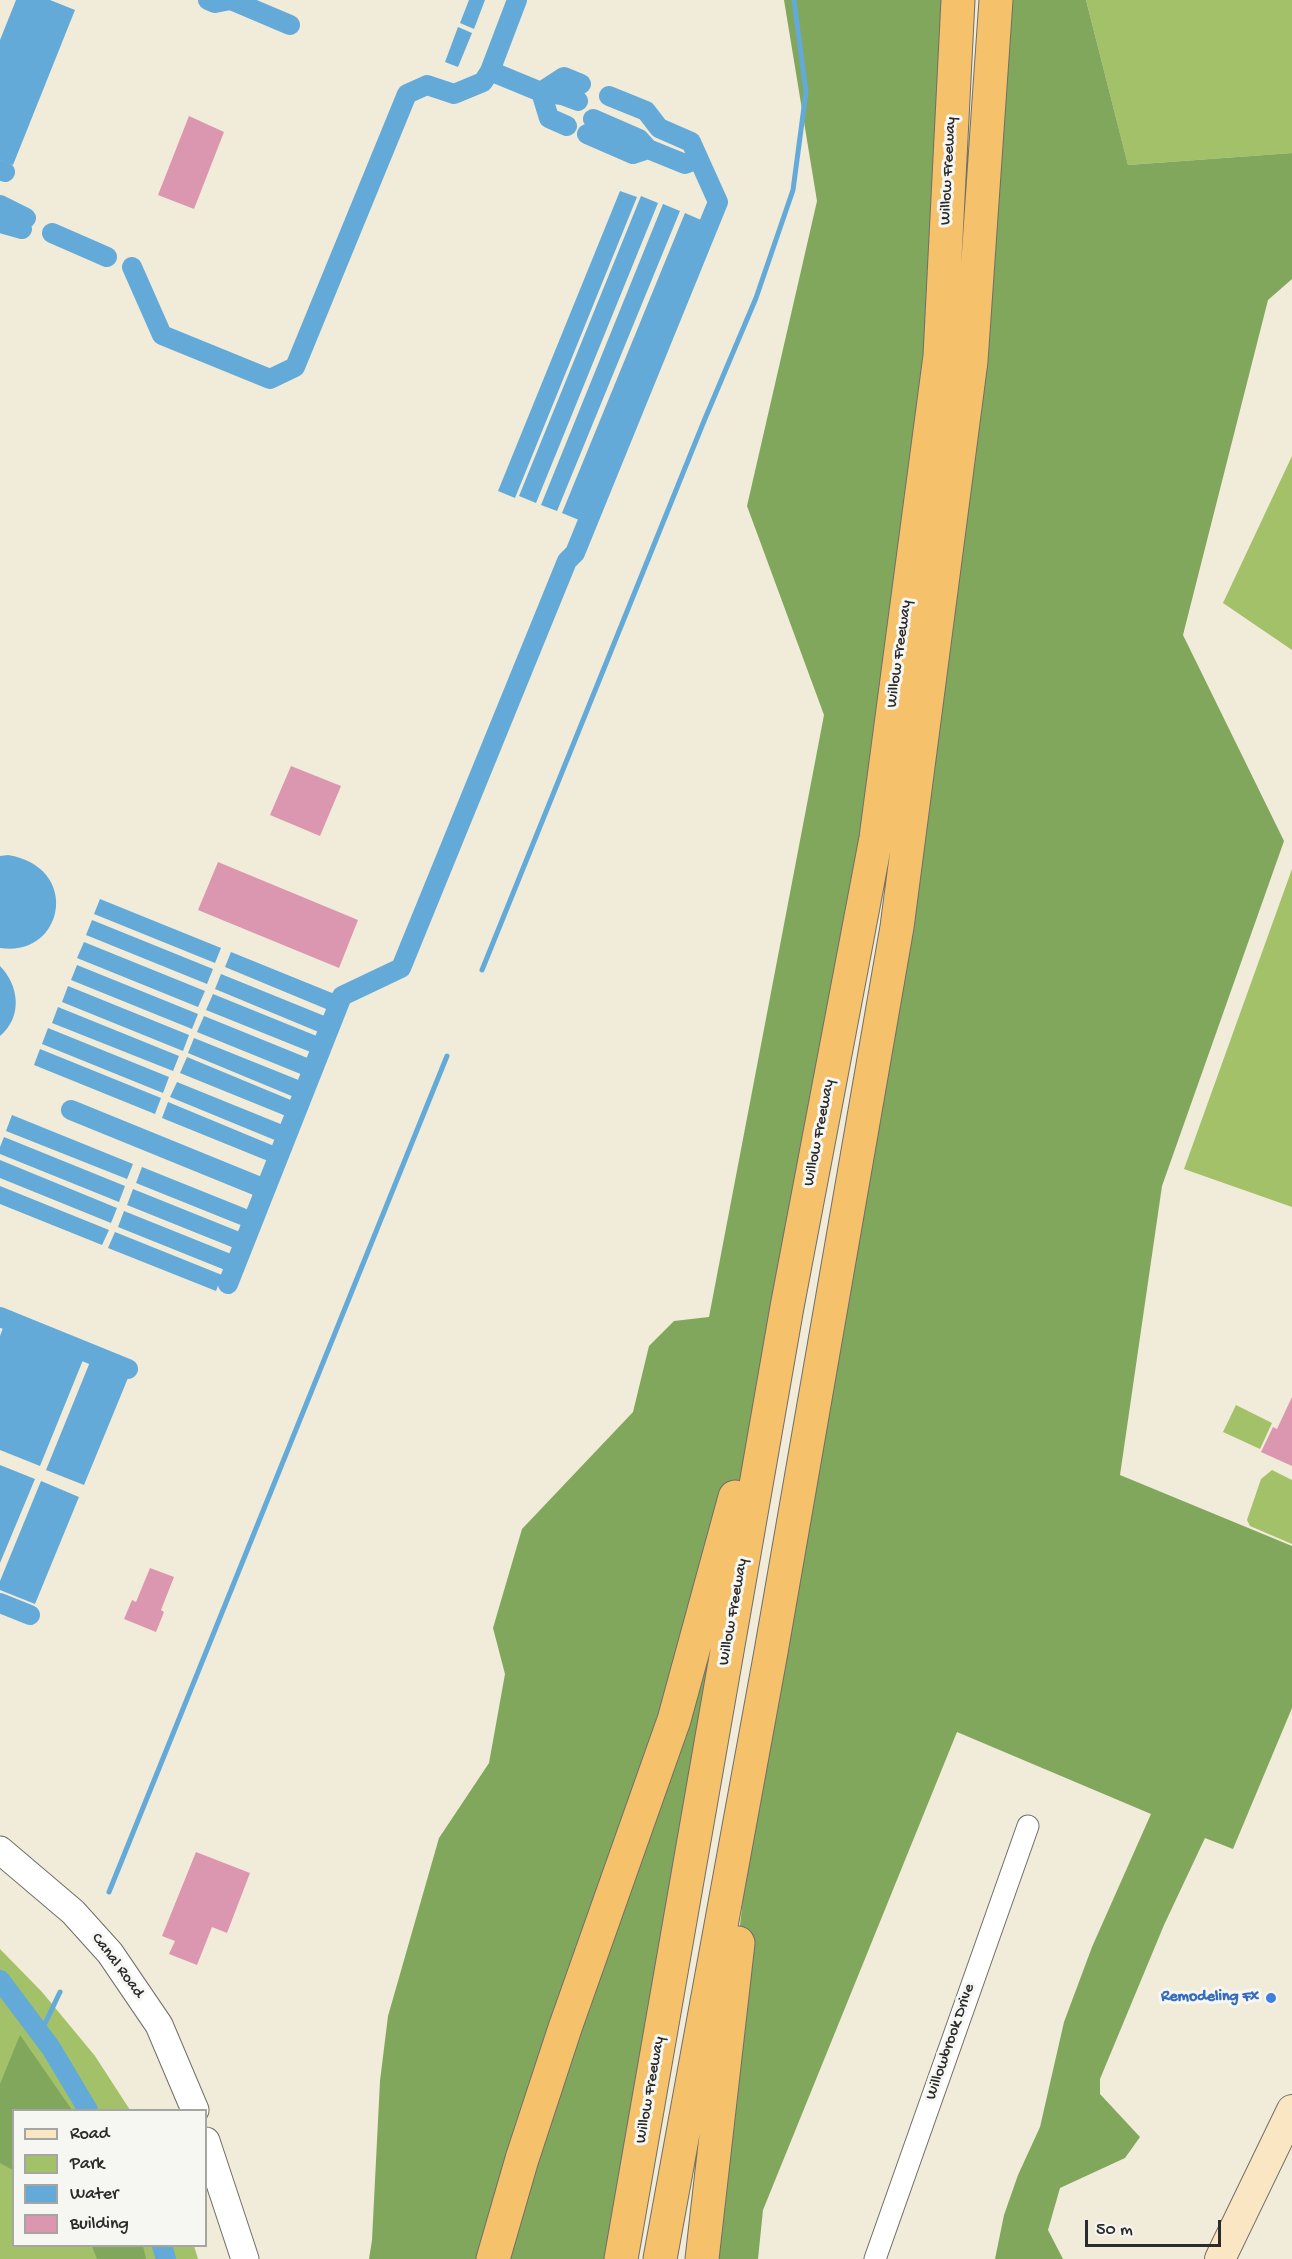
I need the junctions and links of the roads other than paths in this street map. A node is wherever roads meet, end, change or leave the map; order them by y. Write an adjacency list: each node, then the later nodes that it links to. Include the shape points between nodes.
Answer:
1 (958, 0): 3 (highway, Willow Freeway, via 938,368 876,838)
2 (996, 0): 4 (highway, Willow Freeway, via 971,361 898,915)
3 (787, 1307): 11 (highway, via 674,1720 565,2028); 12 (highway, Willow Freeway)
4 (771, 1652): 13 (highway, Willow Freeway); 14 (highway)
5 (1028, 1826): 15 (street, Willowbrook Drive)
6 (0, 1850): 7 (street, Canal Road, via 73,1912 110,1953 159,2025)
7 (195, 2109)
8 (1292, 2110): 16 (main road)
9 (207, 2144): 10 (street)
10 (245, 2259)
11 (493, 2259)
12 (621, 2259)
13 (660, 2259)
14 (702, 2259)
15 (875, 2259)
16 (1220, 2259)

